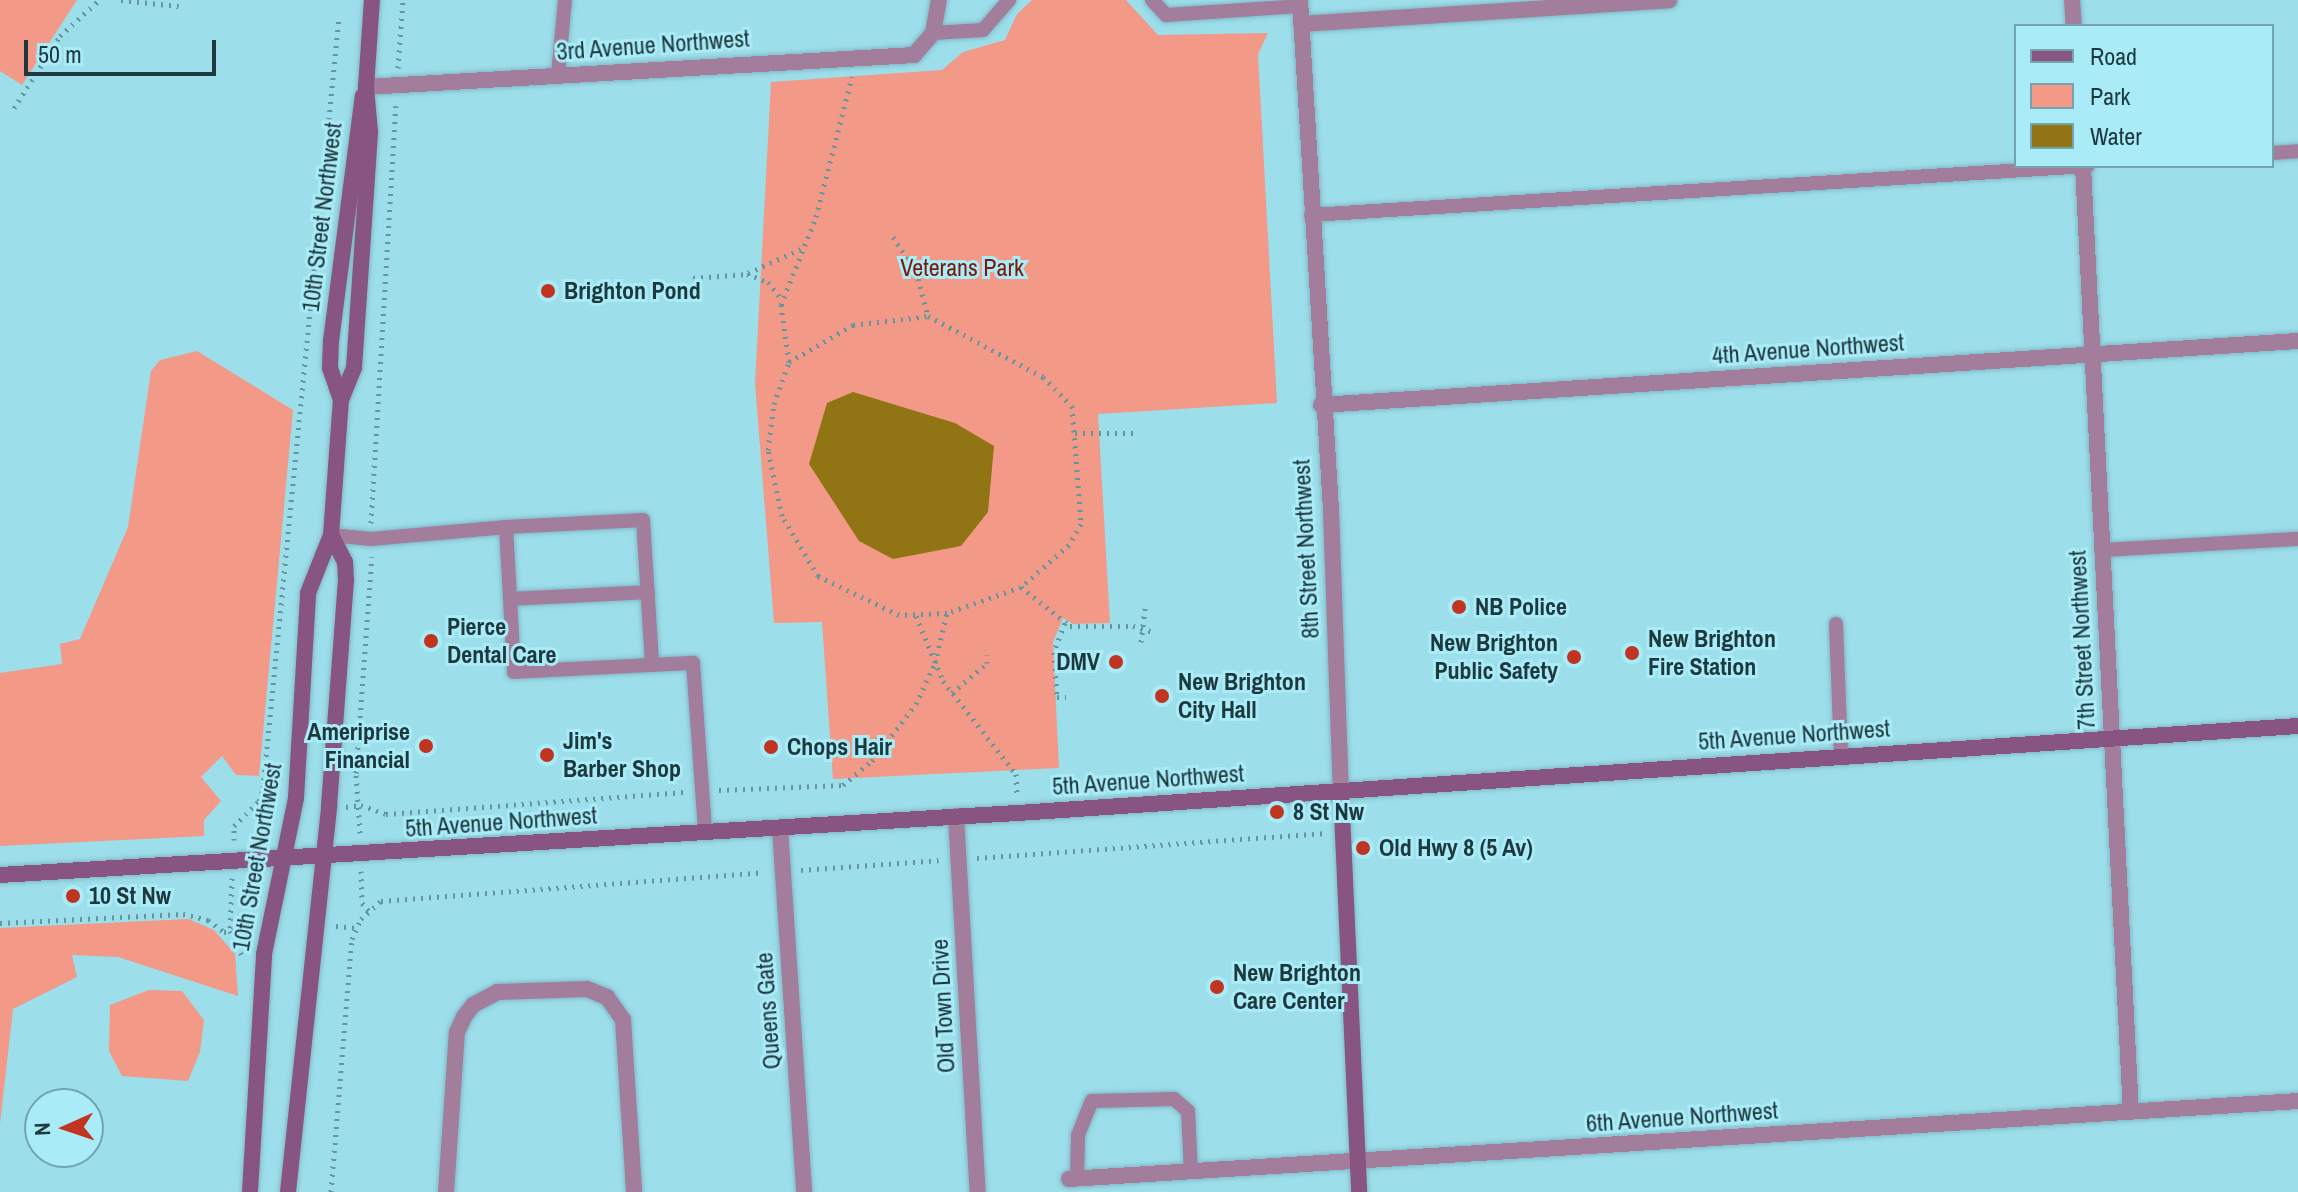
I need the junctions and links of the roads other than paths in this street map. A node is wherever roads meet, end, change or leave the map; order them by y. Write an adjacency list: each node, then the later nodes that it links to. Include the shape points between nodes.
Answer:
1 (372, 0): 13 (street, 10th Street Northwest)
2 (565, 0): 12 (lane)
3 (939, 0): 11 (street)
4 (1009, 0): 11 (lane, via 983,30)
5 (1152, 0): 8 (lane, via 1166,15)
6 (1669, 0): 9 (street)
7 (2072, 0): 10 (street)
8 (1300, 3): 9 (street, 8th Street Northwest)
9 (1301, 24): 18 (street, 8th Street Northwest)
10 (2074, 24)
11 (933, 33): 12 (street, 3rd Avenue Northwest, via 914,55)
12 (558, 75): 13 (street, 3rd Avenue Northwest)
13 (366, 87): 21 (street, 10th Street Northwest, via 370,132 355,356); 21 (street, 10th Street Northwest, via 356,123 331,341 330,368)
14 (2298, 151): 15 (lane)
15 (2274, 153)
16 (2052, 168): 18 (lane)
17 (2084, 168): 20 (street, 7th Street Northwest)
18 (1311, 215): 22 (street, 8th Street Northwest)
19 (2298, 341): 20 (street, 4th Avenue Northwest)
20 (2092, 354): 22 (street, 4th Avenue Northwest); 26 (street, 7th Street Northwest)
21 (341, 400): 24 (street, 10th Street Northwest)
22 (1321, 405): 34 (street, 8th Street Northwest)
23 (506, 527): 24 (lane, via 371,539); 27 (lane, via 643,520); 28 (lane)
24 (331, 535): 38 (street, 10th Street Northwest, via 345,562 346,580); 39 (street, 10th Street Northwest, via 308,593 296,798)
25 (2298, 539): 26 (lane)
26 (2101, 550): 32 (street, 7th Street Northwest)
27 (648, 592): 28 (lane); 30 (lane)
28 (511, 599): 30 (lane, via 514,672)
29 (1836, 624): 33 (lane)
30 (652, 665): 37 (lane, via 693,663)
31 (2298, 726): 32 (street, 5th Avenue Northwest)
32 (2110, 738): 33 (street, 5th Avenue Northwest); 42 (street, 7th Street Northwest)
33 (1841, 756): 34 (street, 5th Avenue Northwest)
34 (1341, 791): 35 (street, 5th Avenue Northwest); 43 (street, 8th Street Northwest)
35 (956, 816): 36 (street, 5th Avenue Northwest); 51 (street, Old Town Drive)
36 (780, 828): 37 (street, 5th Avenue Northwest); 50 (street, Queens Gate)
37 (705, 832): 38 (street, 5th Avenue Northwest)
38 (321, 857): 39 (street, 5th Avenue Northwest); 47 (street, 10th Street Northwest)
39 (283, 860): 40 (street, 5th Avenue Northwest); 46 (street, 10th Street Northwest, via 264,954)
40 (0, 875)
41 (2298, 1101): 42 (street, 6th Avenue Northwest)
42 (2131, 1112): 43 (street, 6th Avenue Northwest)
43 (1358, 1163): 44 (street, 6th Avenue Northwest); 52 (street, 8th Street Northwest)
44 (1191, 1172): 45 (street, 6th Avenue Northwest); 45 (lane, via 1188,1111 1174,1099 1092,1101 1078,1135)
45 (1073, 1179)
46 (250, 1192)
47 (288, 1192)
48 (446, 1192): 49 (street, via 457,1032 464,1017 473,1005 497,992 587,989 607,997 623,1020)
49 (634, 1192)
50 (804, 1192)
51 (978, 1192)
52 (1359, 1192)

